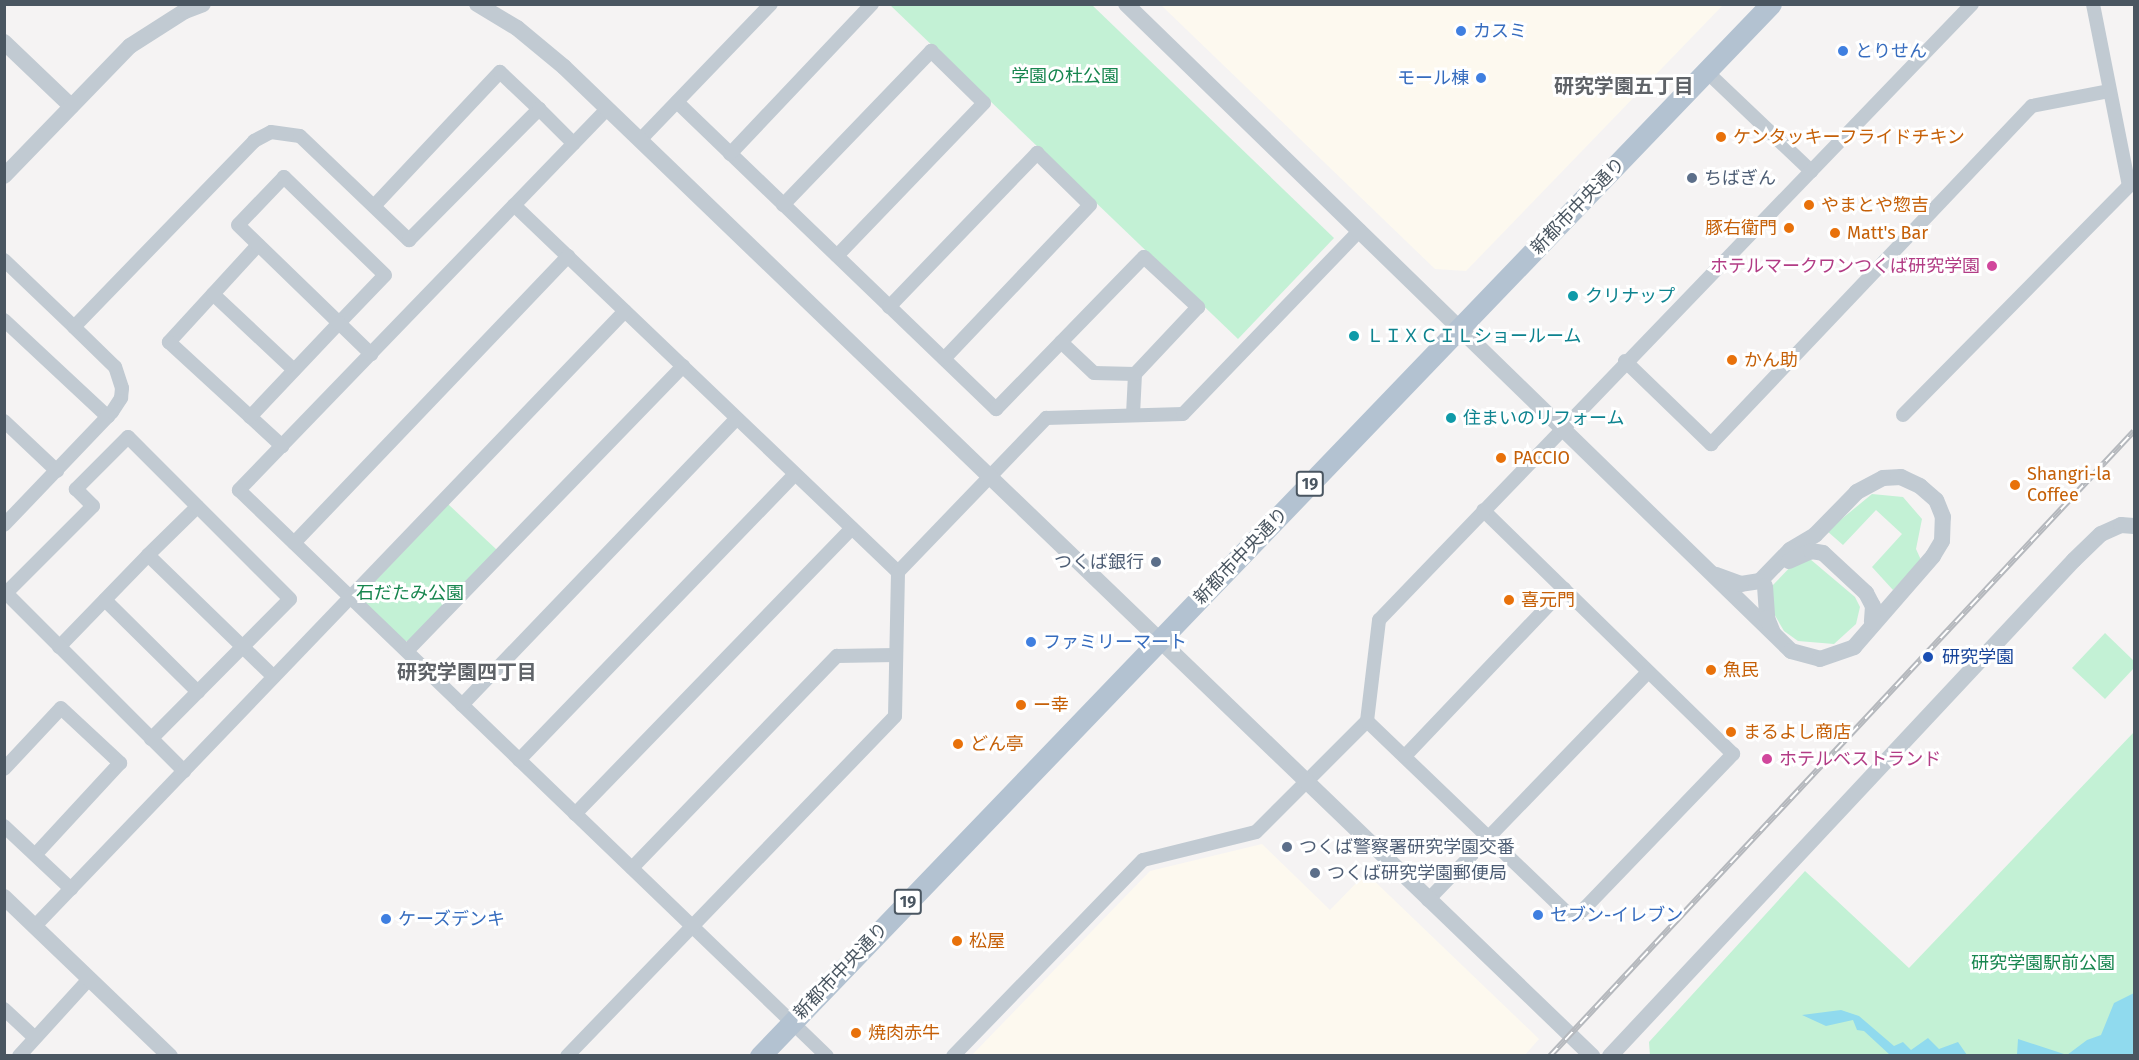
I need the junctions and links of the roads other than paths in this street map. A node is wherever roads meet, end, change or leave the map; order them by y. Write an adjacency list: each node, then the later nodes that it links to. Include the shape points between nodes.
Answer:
1 (203, 4): 13 (street, via 130,46)
2 (477, 4): 15 (street, via 517,28)
3 (771, 4): 12 (street)
4 (872, 4): 18 (street)
5 (1126, 4): 24 (street)
6 (1771, 4): 10 (main road, 新都市中央通り / 19)
7 (1972, 4): 19 (street)
8 (2093, 4): 11 (street)
9 (4, 42): 13 (street)
10 (1707, 72): 19 (street); 35 (main road, 新都市中央通り / 19)
11 (2109, 91): 39 (street, via 2032,106 1711,444); 44 (street, via 2129,186)
12 (677, 102): 16 (street); 18 (street)
13 (71, 106): 20 (street)
14 (539, 109): 17 (street); 23 (street, via 409,240); 23 (street, via 500,72)
15 (607, 109): 16 (street); 17 (street)
16 (640, 140): 53 (street)
17 (574, 144): 21 (street)
18 (730, 154): 22 (street)
19 (1811, 171): 39 (street)
20 (4, 176)
21 (514, 205): 26 (street); 37 (street)
22 (783, 205): 27 (street); 27 (street, via 930,51 984,103)
23 (374, 206): 34 (street, via 300,136 271,132 254,141)
24 (1360, 230): 35 (street); 43 (street, via 1184,414)
25 (258, 245): 29 (street); 33 (street); 33 (street, via 238,225 284,177 385,275)
26 (568, 256): 31 (street); 59 (street)
27 (837, 256): 30 (street)
28 (4, 261): 34 (street)
29 (213, 294): 41 (street); 46 (street, via 169,342)
30 (889, 307): 38 (street); 38 (street, via 1036,153 1090,205)
31 (625, 310): 40 (street); 66 (street)
32 (4, 320): 45 (street)
33 (339, 323): 37 (street); 41 (street)
34 (74, 327): 45 (street, via 120,376 121,398)
35 (1461, 327): 49 (street); 70 (main road, 新都市中央通り / 19)
36 (1061, 342): 38 (street, via 996,410); 42 (street, via 1094,373); 42 (street, via 1144,257 1198,307)
37 (371, 354): 50 (street)
38 (944, 359)
39 (1625, 361): 49 (street)
40 (683, 366): 47 (street); 73 (street)
41 (294, 370): 46 (street)
42 (1134, 374): 43 (street)
43 (1133, 415): 53 (street, via 1046,418)
44 (1903, 415)
45 (108, 417): 51 (street)
46 (250, 417): 50 (street)
47 (737, 418): 52 (street); 78 (street)
48 (4, 421): 51 (street)
49 (1563, 426): 55 (street); 62 (street)
50 (282, 446): 59 (street, via 239,490)
51 (57, 471): 56 (street)
52 (795, 474): 58 (street); 82 (street)
53 (990, 477): 61 (street); 70 (street)
54 (197, 507): 60 (street); 71 (street, via 128,437 76,489 93,506 6,593); 72 (street, via 290,599)
55 (1483, 510): 65 (street); 79 (street, via 1379,620)
56 (5, 523)
57 (2134, 526): 107 (street, via 2121,525 2101,534 2074,560)
58 (852, 528): 61 (street); 86 (street)
59 (294, 543): 66 (street)
60 (148, 555): 67 (street); 72 (street)
61 (898, 572): 74 (street)
62 (1716, 574): 63 (street); 69 (street, via 1728,594)
63 (1742, 584): 64 (street, via 1753,590); 68 (street, via 1766,576 1865,485 1892,477 1910,480 1929,492 1940,508 1942,541 1934,556)
64 (1765, 586): 68 (street, via 1794,557 1811,551 1823,553 1866,593 1873,606); 69 (street, via 1767,618)
65 (1564, 589): 75 (street); 81 (street)
66 (350, 597): 73 (street); 76 (street)
67 (105, 600): 71 (street); 77 (street)
68 (1872, 622): 69 (street, via 1854,647 1826,658 1799,655)
69 (1776, 639)
70 (1160, 640): 85 (street); 98 (main road, 新都市中央通り / 19)
71 (59, 647): 80 (street)
72 (243, 647): 76 (street); 77 (street)
73 (407, 651): 78 (street)
74 (896, 656): 90 (street, via 837,656); 95 (street, via 894,716)
75 (1648, 672): 88 (street); 88 (street, via 1733,754 1620,872 1580,913 1568,914)
76 (274, 677): 84 (street)
77 (198, 692): 80 (street)
78 (462, 705): 82 (street)
79 (1367, 721): 81 (street); 85 (street)
80 (151, 739): 84 (street)
81 (1405, 756): 88 (street)
82 (519, 759): 86 (street)
83 (4, 770): 89 (street, via 62,708 120,763)
84 (184, 771): 91 (street)
85 (1306, 781): 93 (street); 105 (street, via 1256,832 1143,860)
86 (575, 814): 90 (street)
87 (4, 826): 89 (street)
88 (1489, 837): 93 (street)
89 (35, 855): 91 (street)
90 (632, 868): 95 (street)
91 (71, 889): 94 (street)
92 (4, 897): 94 (street)
93 (1428, 900): 106 (street)
94 (36, 926): 96 (street)
95 (692, 926): 98 (street); 102 (street)
96 (90, 978): 99 (street); 101 (street)
97 (4, 1009): 99 (street)
98 (792, 1022): 103 (main road, 新都市中央通り / 19); 104 (street)
99 (35, 1038): 100 (street)
100 (19, 1056)
101 (170, 1056)
102 (567, 1056)
103 (760, 1056)
104 (827, 1056)
105 (953, 1056)
106 (1592, 1056)
107 (1611, 1056)

